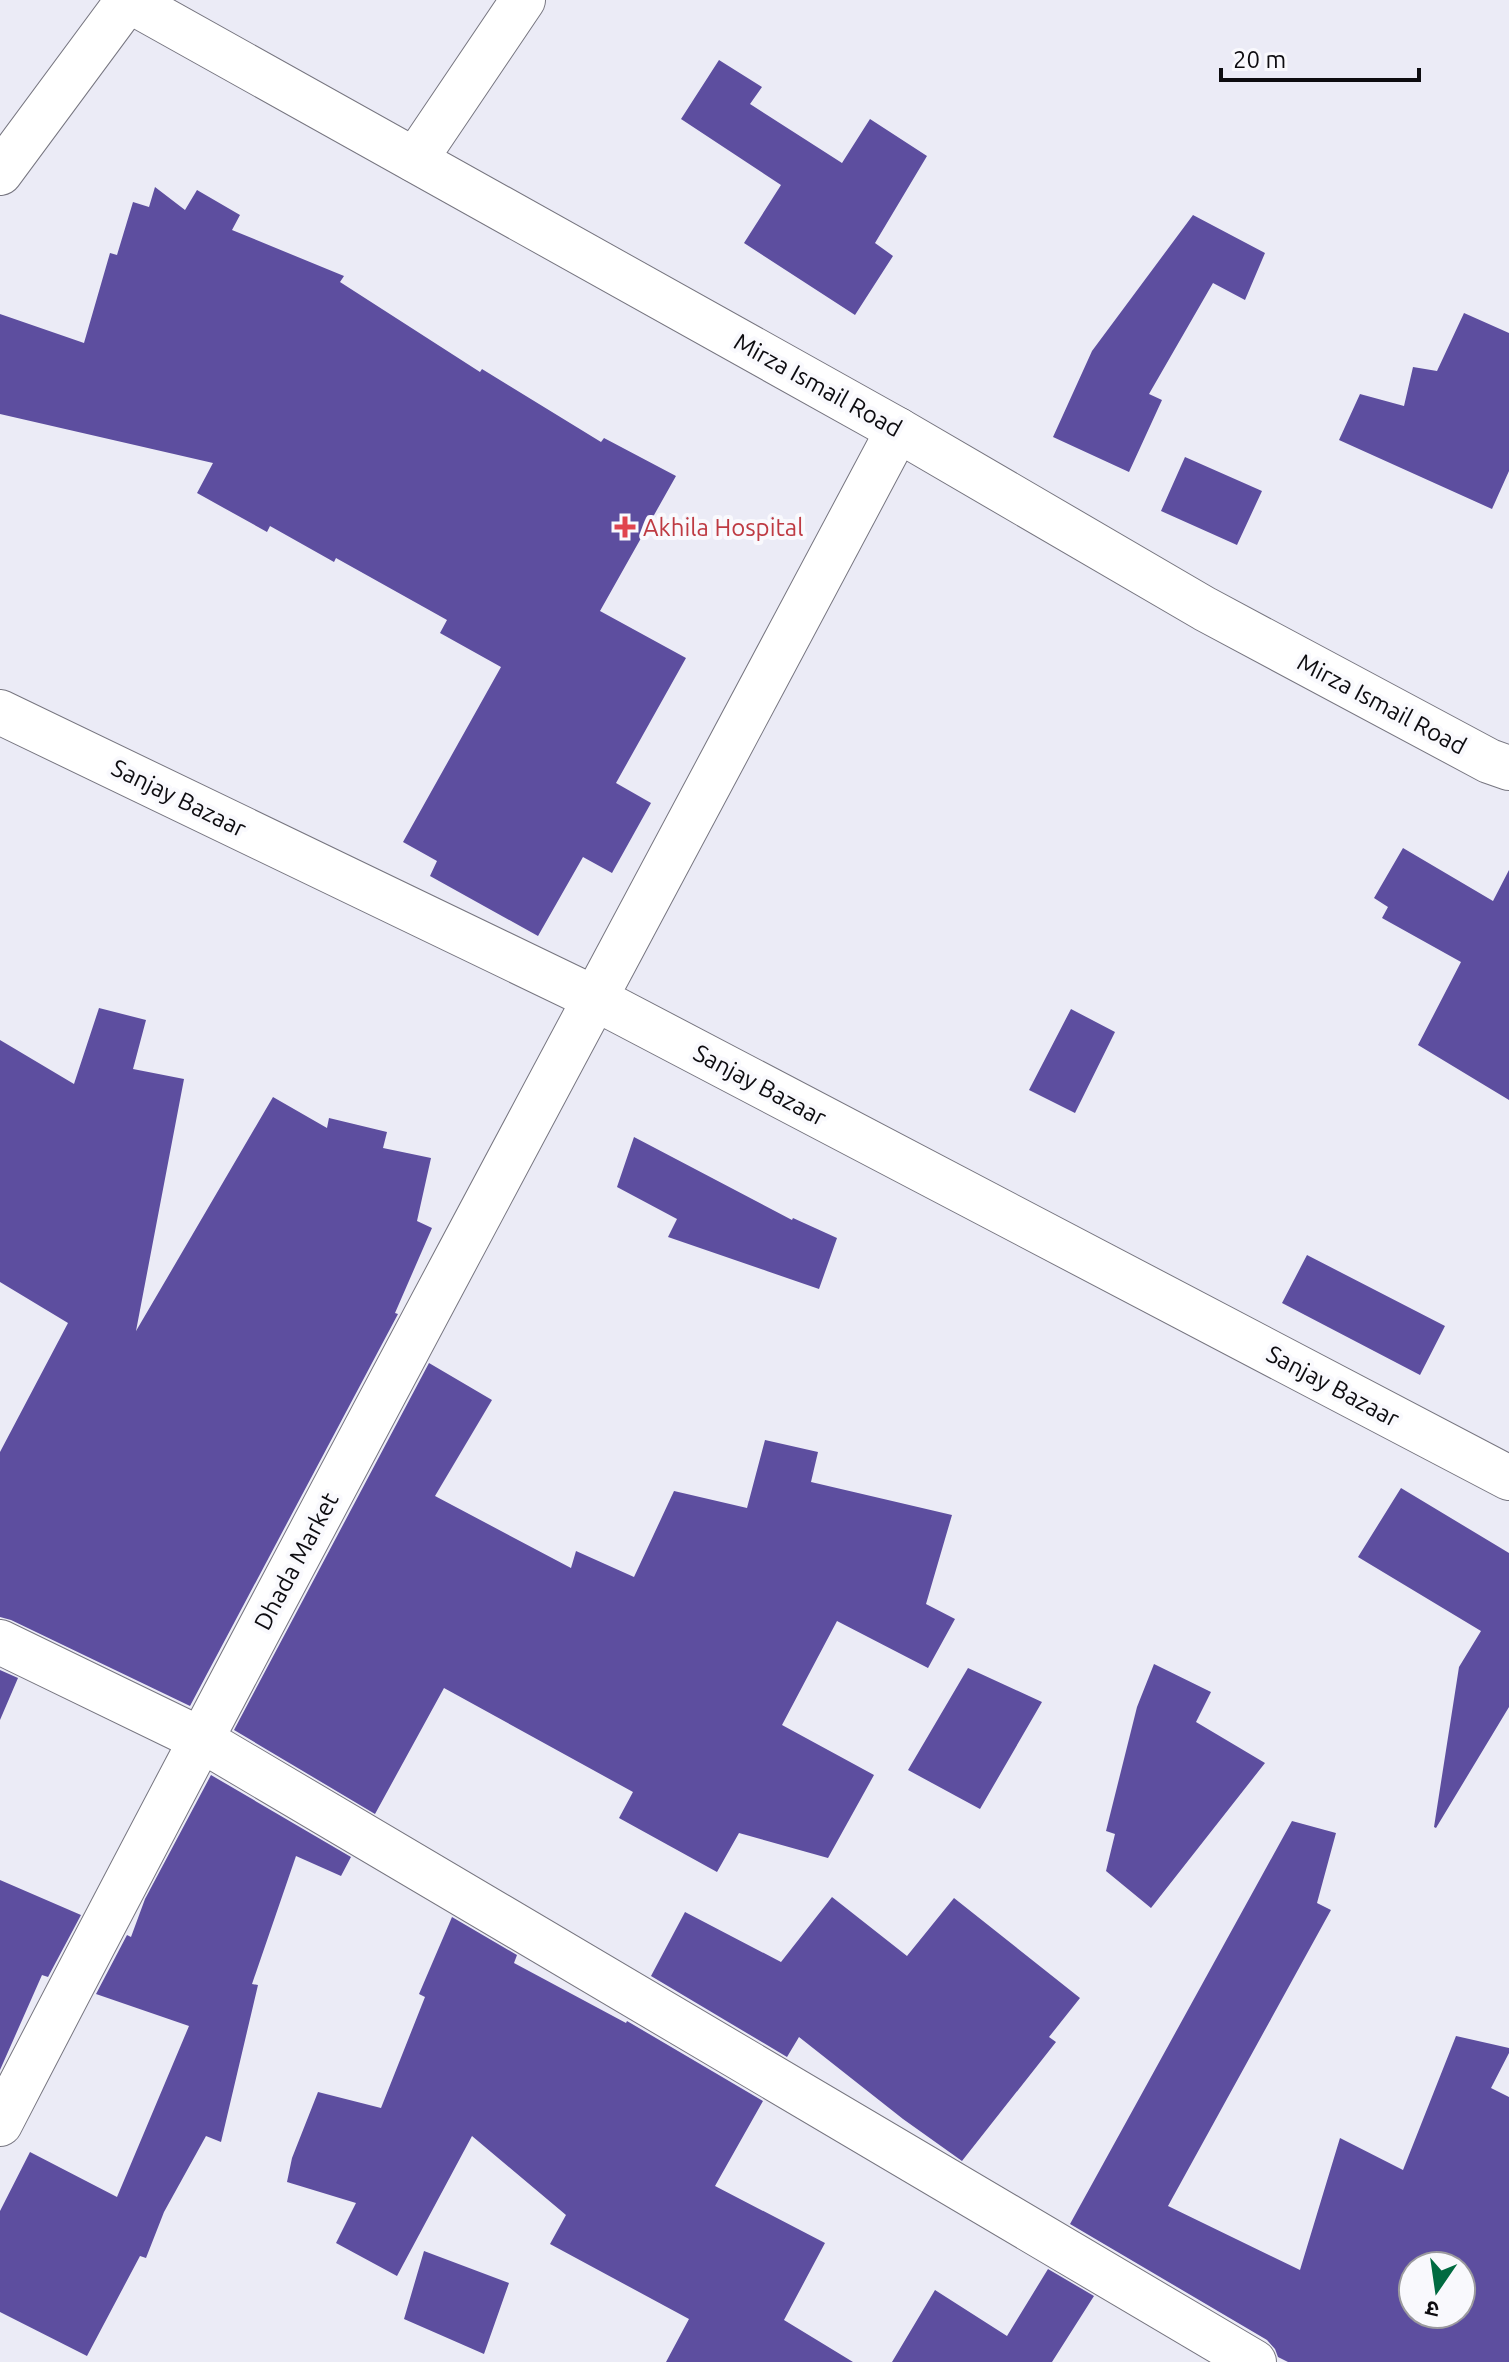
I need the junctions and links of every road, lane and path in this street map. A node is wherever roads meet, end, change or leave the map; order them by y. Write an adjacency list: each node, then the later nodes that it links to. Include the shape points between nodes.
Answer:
1 (128, 0): 3 (main road, Mirza Ismail Road); 4 (main road)
2 (523, 0): 3 (main road)
3 (415, 160): 5 (main road, Mirza Ismail Road)
4 (0, 173)
5 (898, 430): 7 (main road, Mirza Ismail Road, via 1205,609); 8 (main road, Dhada Market)
6 (0, 712): 8 (main road, Sanjay Bazaar)
7 (1509, 768)
8 (596, 999): 9 (main road, Sanjay Bazaar); 11 (main road, Dhada Market)
9 (1509, 1478)
10 (0, 1642): 11 (main road)
11 (200, 1739): 12 (main road, Dhada Market); 13 (main road)
12 (0, 2124)
13 (1254, 2362)

